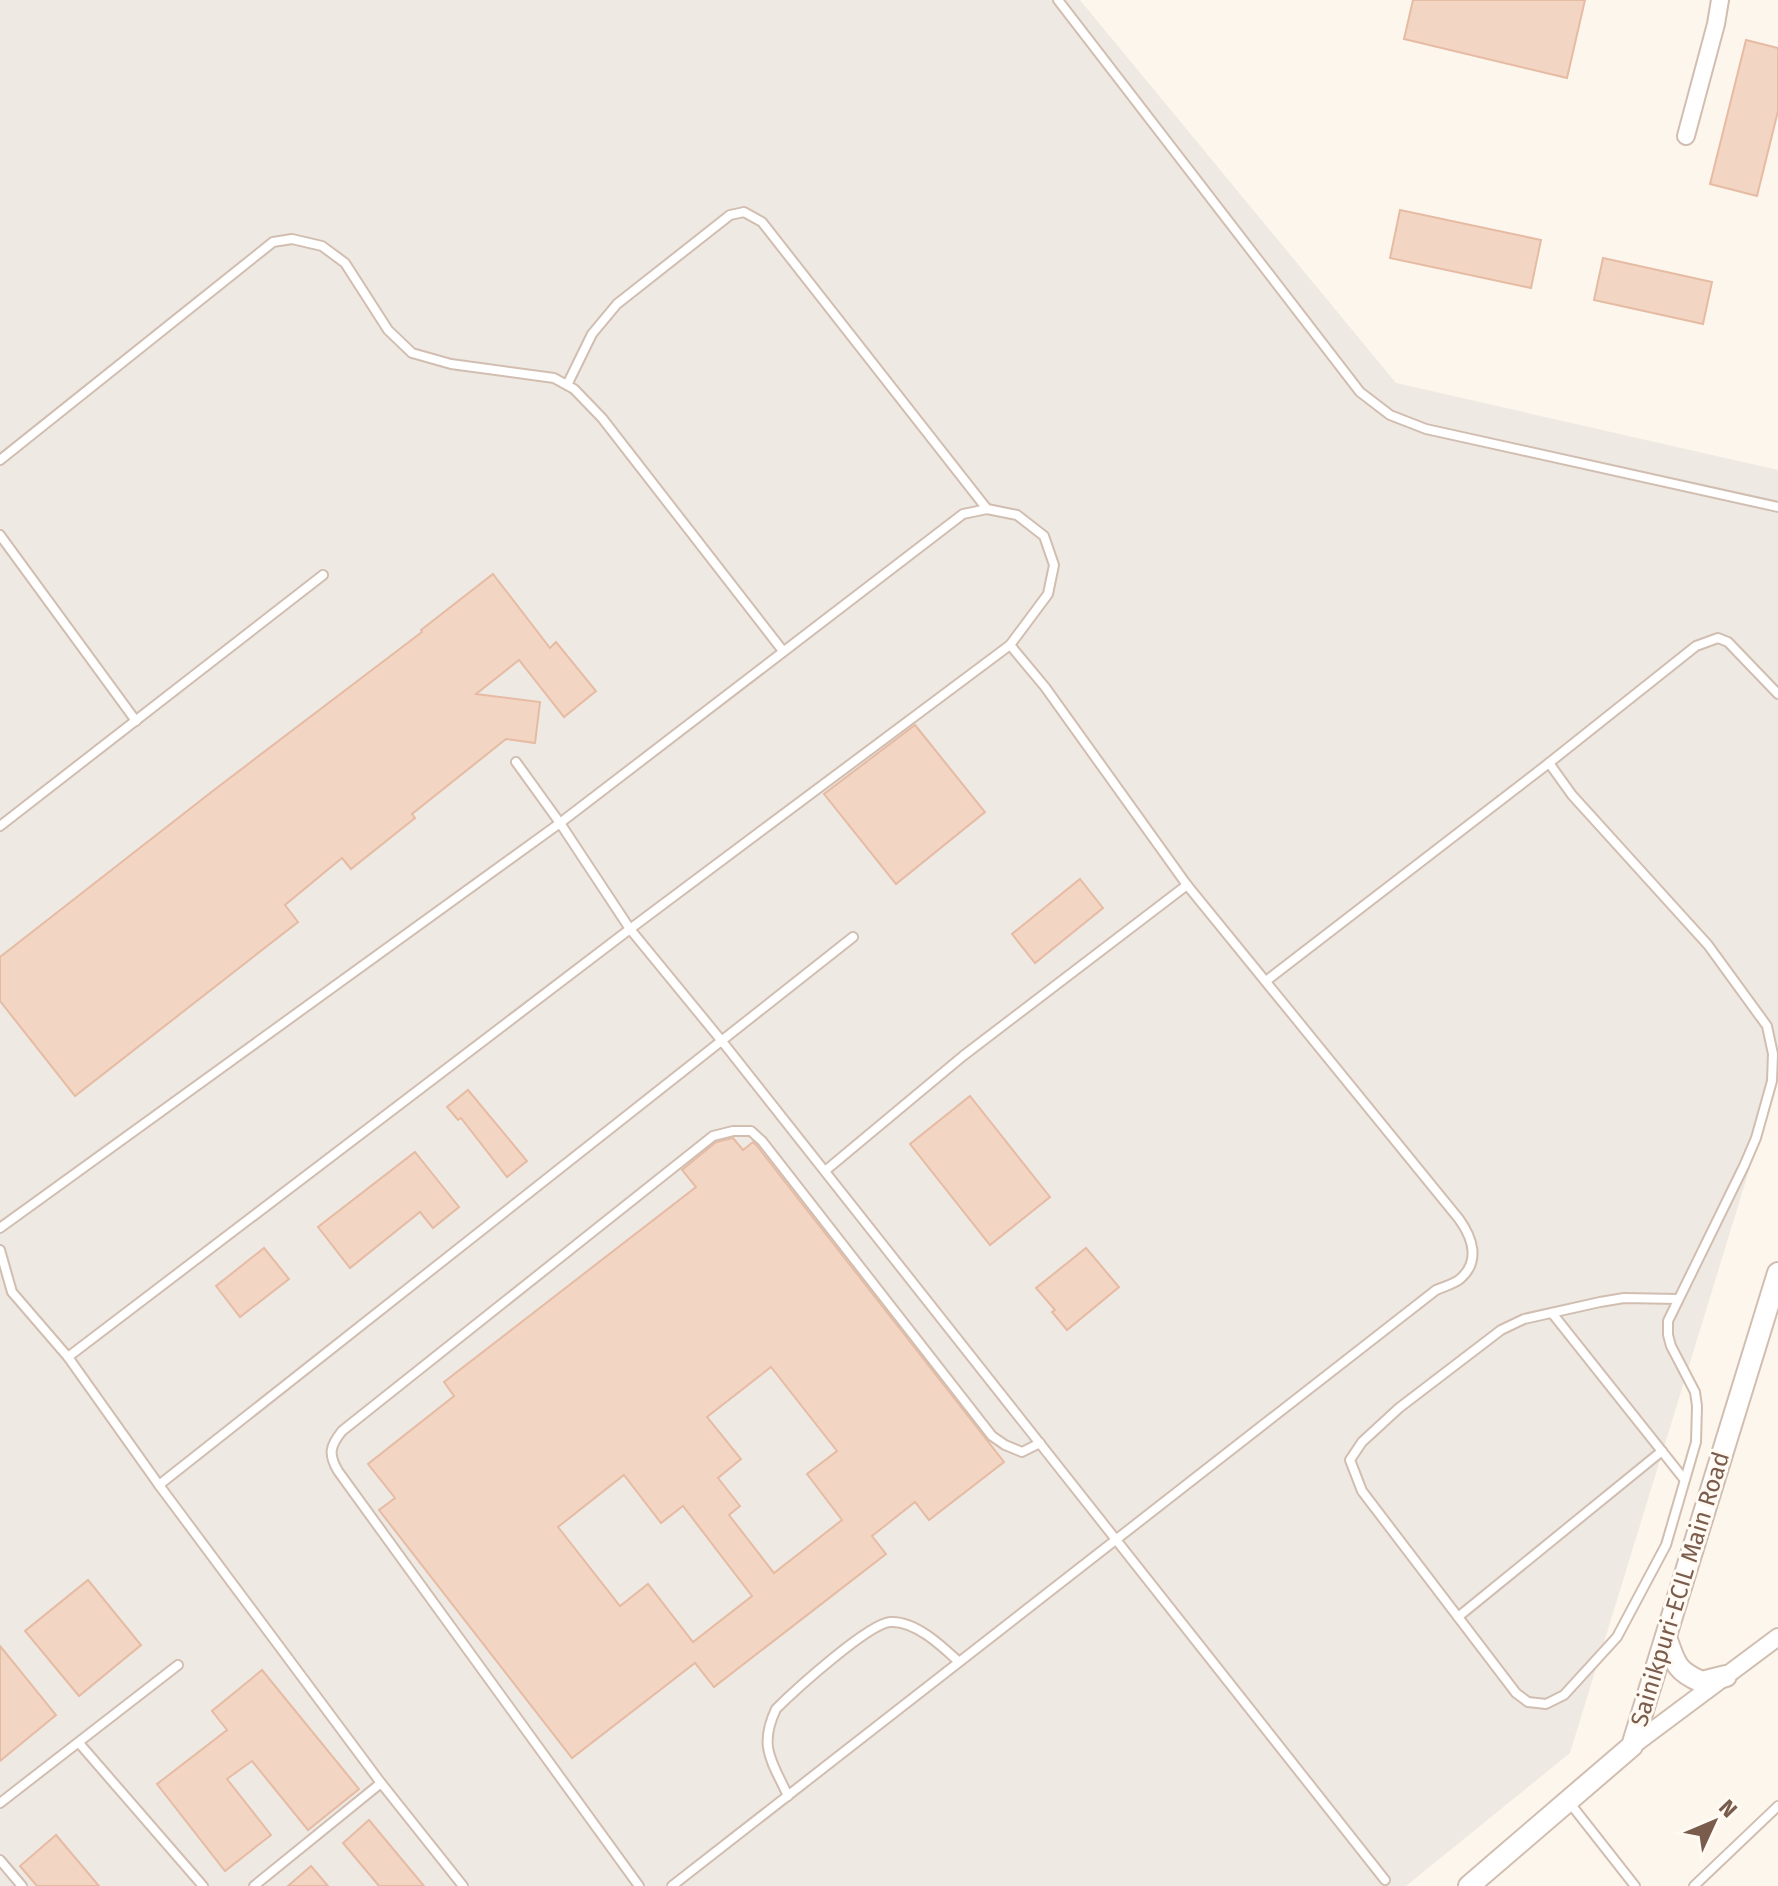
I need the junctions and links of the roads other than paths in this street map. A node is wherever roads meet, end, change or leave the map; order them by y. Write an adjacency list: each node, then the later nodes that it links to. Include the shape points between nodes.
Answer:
1 (1058, 0): 6 (lane, via 1360,392 1390,415 1426,429)
2 (1720, 0): 3 (street)
3 (1686, 136)
4 (567, 385): 5 (lane, via 554,378 451,364 412,353 388,330 345,263 322,246 292,239 273,242); 7 (lane, via 592,334 617,304 730,215 744,212 762,222); 11 (lane, via 602,418)
5 (0, 460)
6 (1778, 507)
7 (987, 509): 10 (lane, via 1017,515 1044,536 1054,565 1048,594); 11 (lane, via 963,514)
8 (0, 535): 13 (lane)
9 (323, 575): 13 (lane)
10 (1010, 645): 18 (lane); 19 (lane)
11 (783, 651): 16 (lane)
12 (1778, 694): 15 (lane, via 1718,638 1696,646)
13 (136, 721): 17 (lane)
14 (516, 762): 16 (lane)
15 (1549, 763): 21 (lane); 27 (lane, via 1708,945 1767,1026 1772,1081 1756,1138)
16 (560, 823): 19 (lane); 24 (lane)
17 (0, 826)
18 (1187, 885): 21 (lane); 23 (lane, via 963,1056)
19 (630, 929): 22 (lane); 29 (lane)
20 (853, 937): 22 (lane)
21 (1266, 981): 34 (lane, via 1459,1219 1474,1249 1470,1265 1460,1279 1436,1290)
22 (721, 1040): 23 (lane); 33 (lane)
23 (825, 1171): 30 (lane)
24 (0, 1228)
25 (0, 1250): 29 (lane, via 12,1292)
26 (1778, 1273): 36 (street, Sainikpuri-ECIL Main Road)
27 (1678, 1299): 28 (lane, via 1624,1298); 32 (lane, via 1668,1335 1697,1406 1696,1442)
28 (1552, 1313): 31 (lane); 35 (lane, via 1501,1330 1399,1408 1350,1460 1362,1491)
29 (68, 1357): 33 (lane)
30 (1040, 1443): 34 (lane); 54 (lane, via 1022,1452 992,1436 751,1131 713,1136 342,1431 330,1458 338,1471)
31 (1662, 1451): 32 (lane); 35 (lane)
32 (1684, 1479): 35 (lane, via 1666,1545 1617,1637 1564,1695 1546,1704 1528,1702)
33 (159, 1485): 43 (lane)
34 (1117, 1540): 38 (lane); 49 (lane)
35 (1458, 1617)
36 (1666, 1637): 40 (street, via 1684,1674 1702,1682); 42 (street, Sainikpuri-ECIL Main Road)
37 (1778, 1637): 40 (street)
38 (959, 1662): 44 (lane); 44 (lane, via 935,1639 906,1625 890,1622 870,1629 776,1709 768,1726 767,1751)
39 (178, 1665): 41 (lane)
40 (1726, 1676): 42 (street)
41 (79, 1743): 46 (lane); 51 (lane)
42 (1632, 1746): 45 (street, Sainikpuri-ECIL Main Road)
43 (381, 1783): 52 (lane); 53 (lane)
44 (788, 1796): 55 (lane)
45 (1568, 1801): 56 (street, Sainikpuri-ECIL Main Road); 57 (lane)
46 (0, 1803)
47 (1778, 1806): 58 (lane)
48 (0, 1860): 50 (lane)
49 (1385, 1880)
50 (22, 1886)
51 (203, 1886)
52 (254, 1886)
53 (463, 1886)
54 (639, 1886)
55 (672, 1886)
56 (1469, 1886)
57 (1635, 1886)
58 (1694, 1886)

